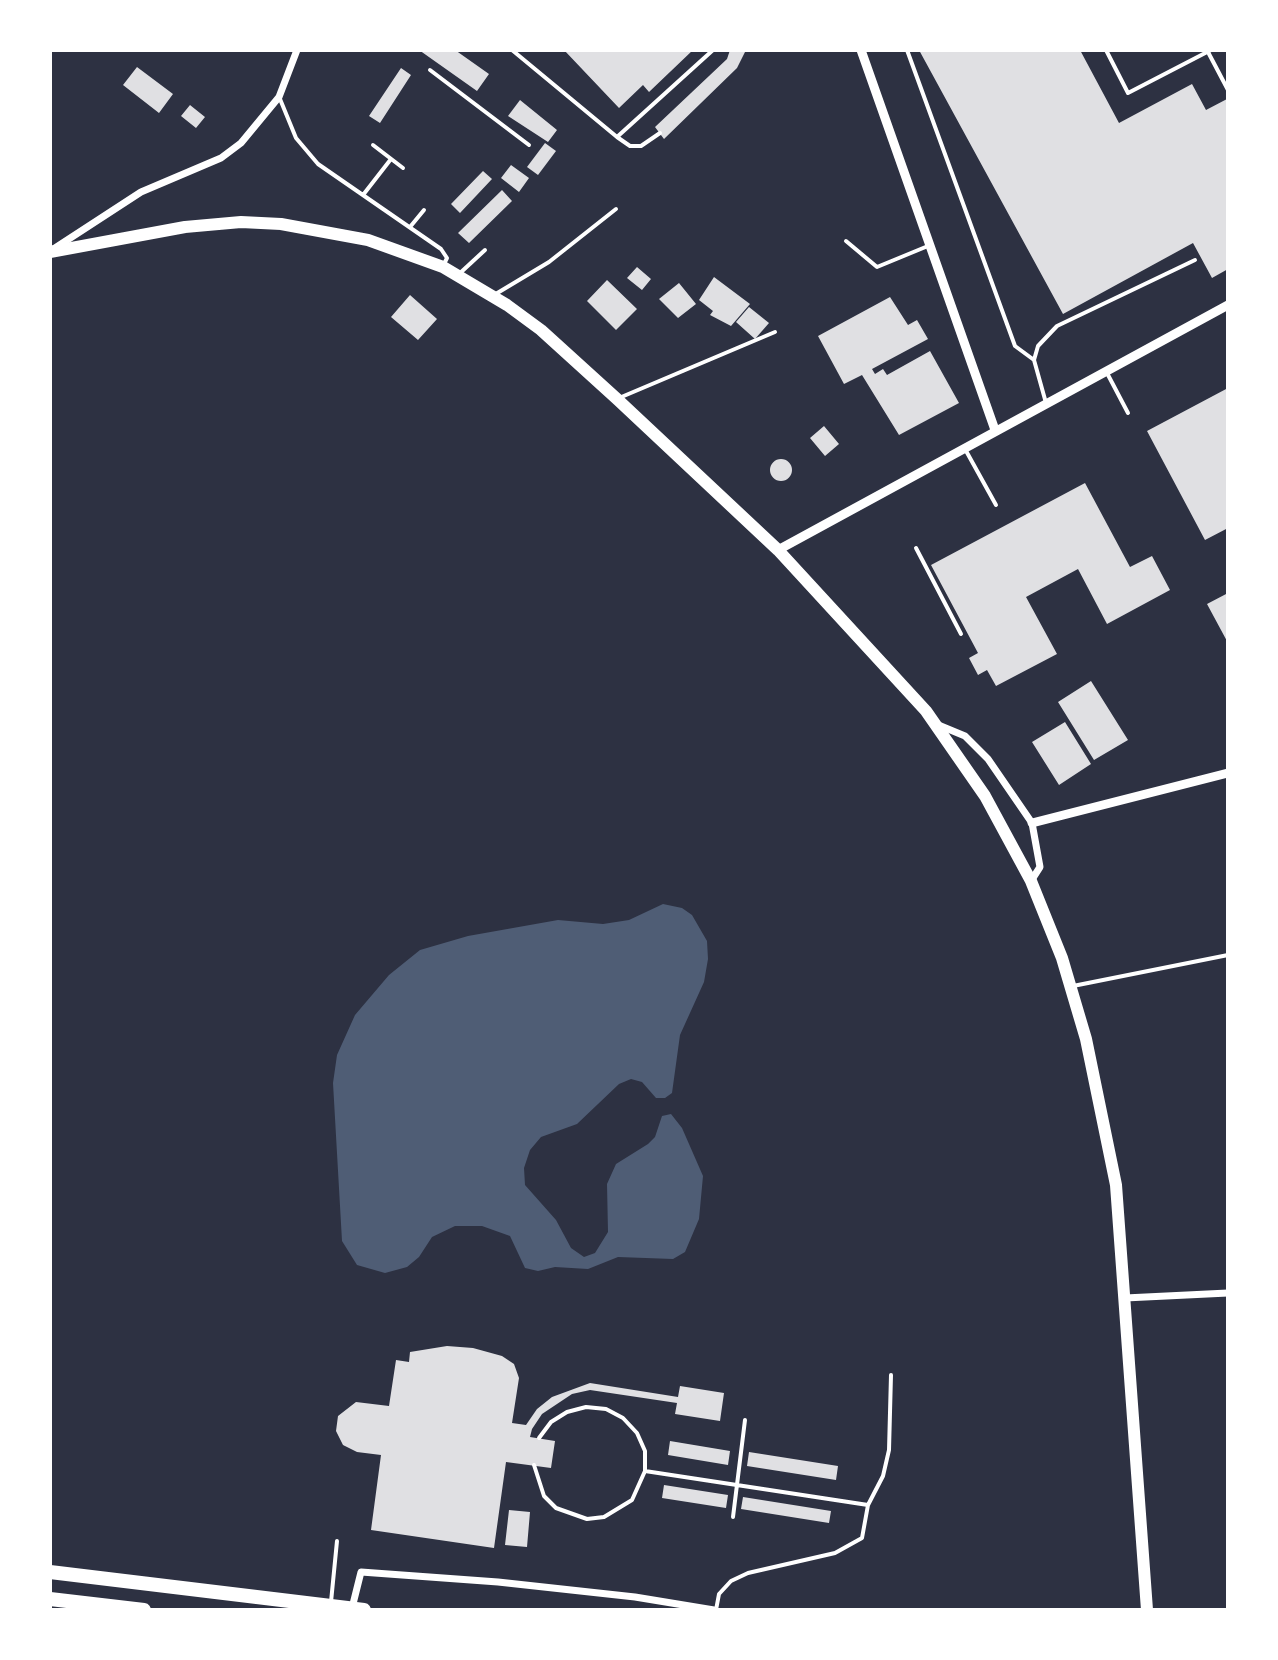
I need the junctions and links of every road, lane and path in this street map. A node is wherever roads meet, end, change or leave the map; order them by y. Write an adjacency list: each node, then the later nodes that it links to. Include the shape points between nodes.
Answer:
1 (297, 50): 10 (street)
2 (512, 50): 12 (lane)
3 (713, 50): 12 (lane)
4 (861, 50): 22 (street)
5 (907, 50): 31 (lane, via 1015,346)
6 (1106, 50): 7 (lane, via 1128,93)
7 (1210, 51): 9 (lane)
8 (430, 70): 14 (lane)
9 (1228, 90)
10 (279, 97): 17 (lane, via 296,138 318,164); 24 (street, via 221,158 141,192)
11 (660, 133): 12 (lane, via 641,146)
12 (617, 137)
13 (373, 145): 15 (lane)
14 (529, 145)
15 (391, 159): 16 (lane); 17 (lane)
16 (403, 168)
17 (363, 195): 20 (lane)
18 (616, 209): 28 (lane, via 549,262)
19 (424, 210): 20 (lane)
20 (410, 227): 26 (lane, via 441,249 447,258)
21 (846, 241): 22 (lane, via 877,267)
22 (928, 246): 36 (street)
23 (485, 250): 27 (lane)
24 (50, 252): 26 (highway, via 185,227 268,223 368,240)
25 (1195, 260): 31 (lane, via 1057,326 1038,346)
26 (443, 267): 27 (highway)
27 (457, 275): 28 (highway)
28 (492, 296): 33 (highway, via 541,330)
29 (1228, 305): 32 (street)
30 (775, 332): 33 (lane)
31 (1034, 360): 34 (lane)
32 (1106, 371): 34 (street); 35 (lane)
33 (617, 399): 40 (highway)
34 (1046, 403): 36 (street)
35 (1128, 413)
36 (995, 430): 37 (street)
37 (964, 447): 38 (lane); 40 (street)
38 (996, 505)
39 (916, 548): 41 (lane)
40 (778, 550): 42 (highway)
41 (961, 634)
42 (934, 723): 44 (street, via 965,736 988,759); 45 (highway, via 985,796)
43 (1228, 773): 44 (street)
44 (1032, 823): 45 (street, via 1040,867)
45 (1031, 881): 47 (highway)
46 (1228, 955): 47 (lane)
47 (1071, 986): 49 (highway, via 1110,1145)
48 (1228, 1293): 49 (street)
49 (1125, 1298): 66 (highway)
50 (891, 1375): 56 (lane, via 889,1450)
51 (745, 1420): 55 (lane)
52 (539, 1438): 54 (lane, via 567,1412 606,1409 637,1433 645,1451)
53 (534, 1465): 54 (lane, via 544,1496 571,1516 587,1519 625,1506 641,1487)
54 (645, 1471): 55 (lane)
55 (737, 1484): 56 (lane); 57 (lane)
56 (868, 1505): 65 (lane, via 862,1538 835,1553 731,1581 719,1594)
57 (733, 1517)
58 (337, 1541): 62 (lane)
59 (50, 1572): 64 (highway)
60 (50, 1599): 61 (highway)
61 (144, 1610)
62 (330, 1610)
63 (352, 1610): 65 (street, via 361,1572 498,1582)
64 (364, 1610)
65 (715, 1610)
66 (1147, 1610)

